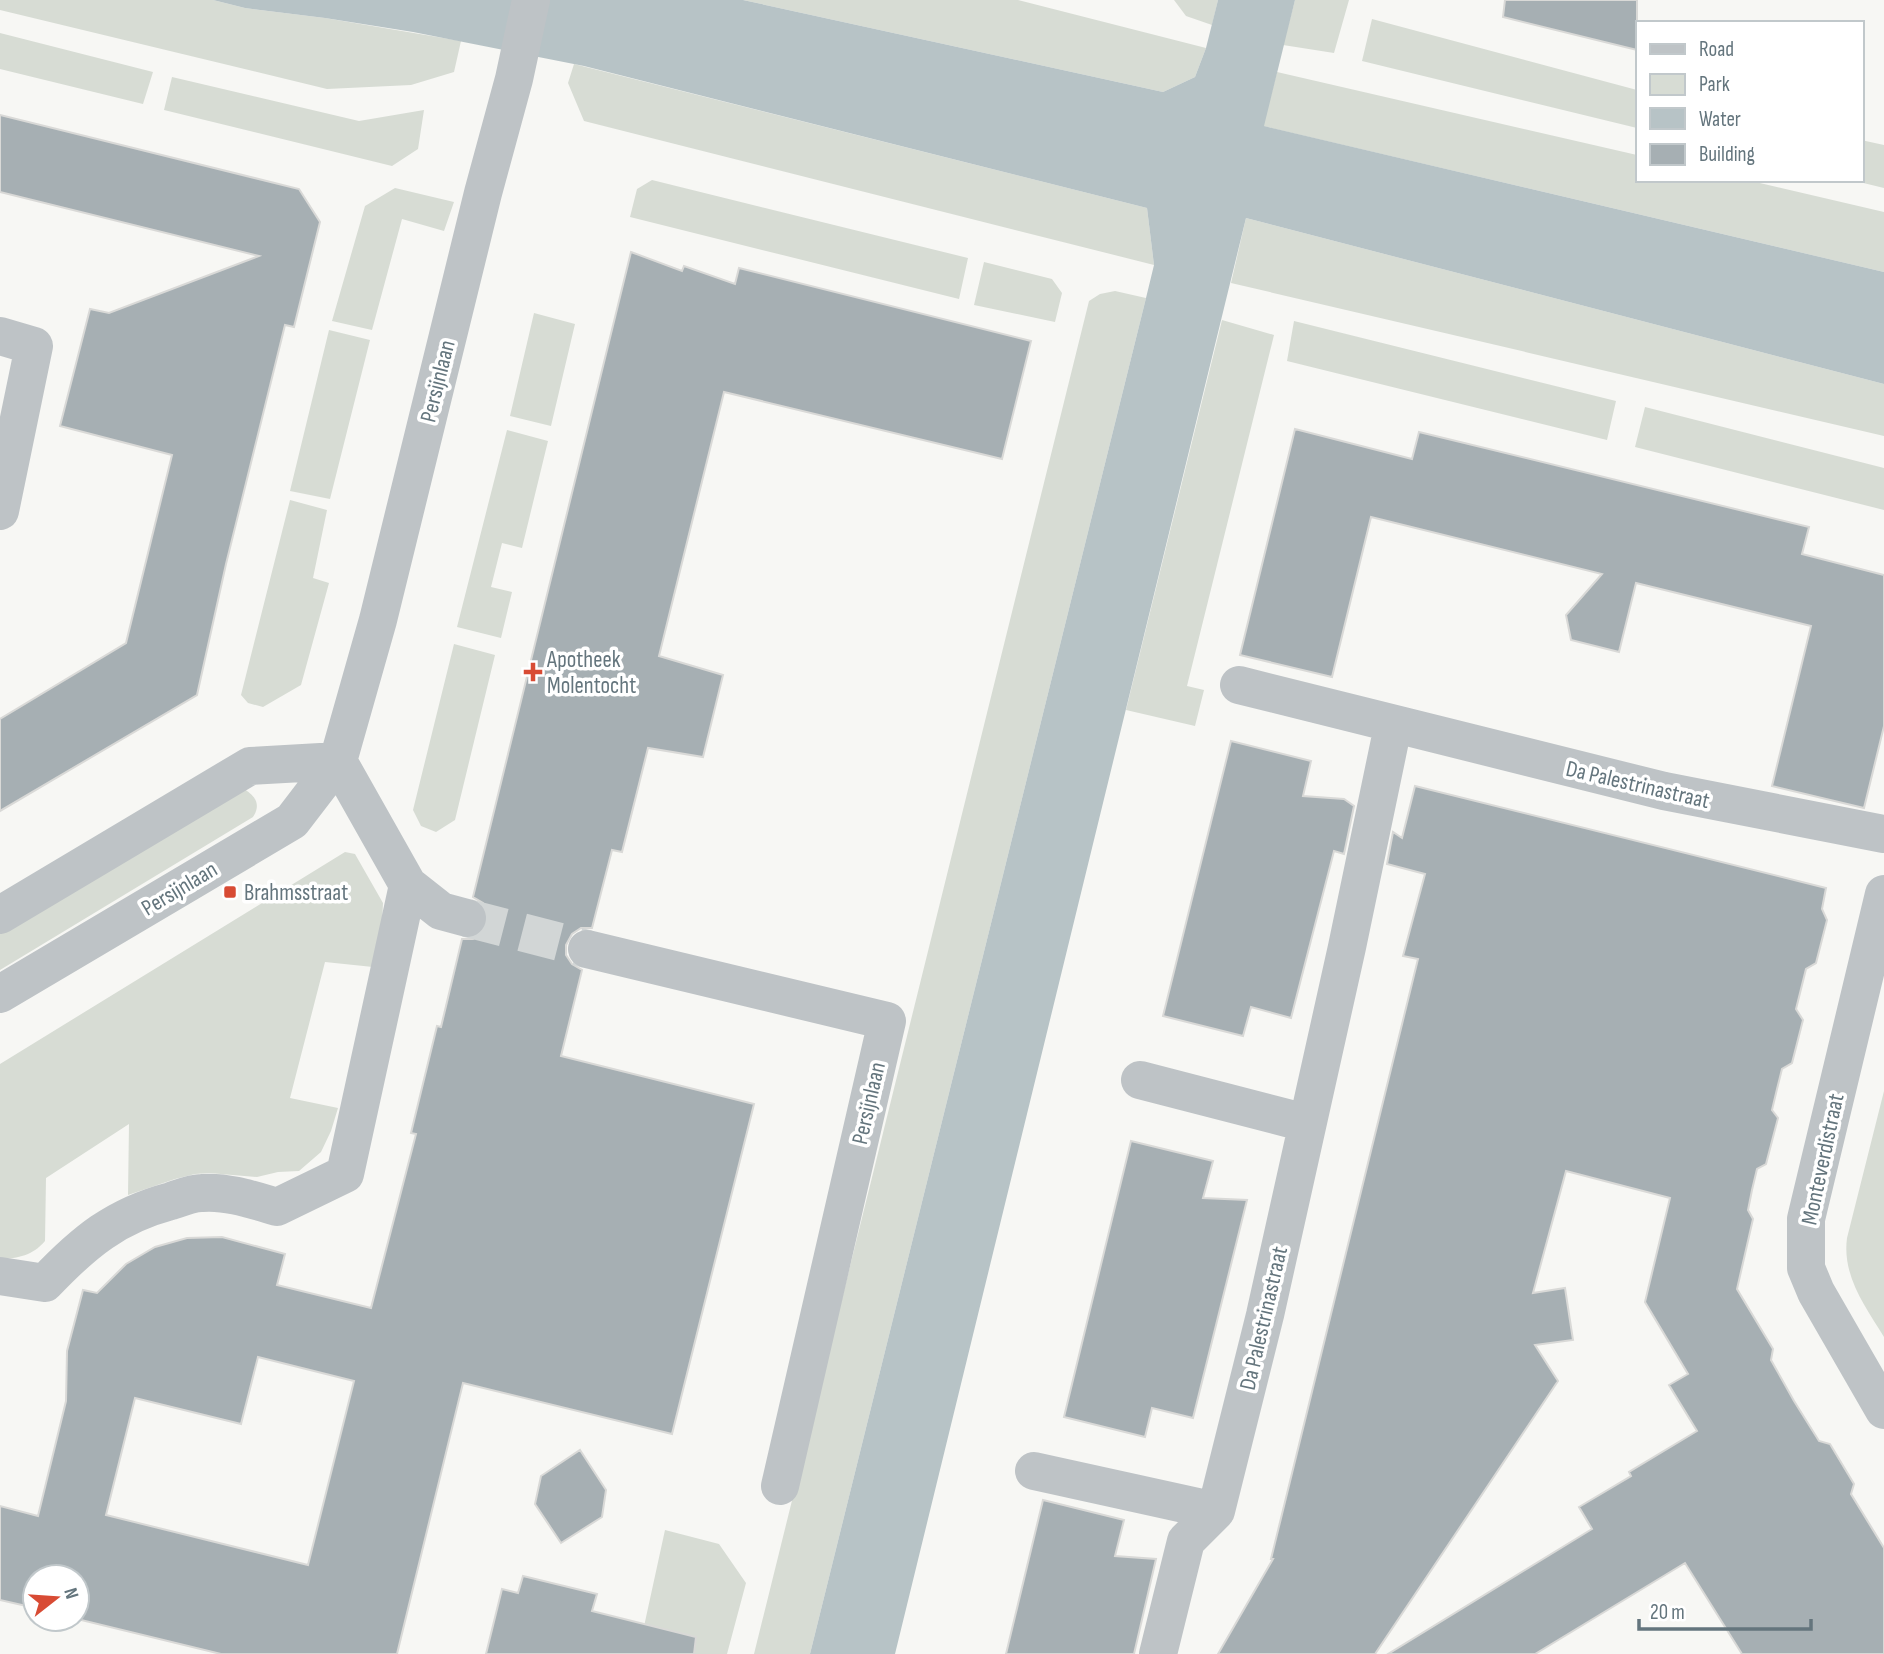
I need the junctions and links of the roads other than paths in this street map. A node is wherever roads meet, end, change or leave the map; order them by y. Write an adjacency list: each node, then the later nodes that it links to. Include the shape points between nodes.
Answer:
1 (531, 0): 6 (street, Persijnlaan, via 378,620)
2 (0, 336): 3 (street, via 34,346)
3 (0, 511)
4 (1239, 685): 5 (street, Da Palestrinastraat)
5 (1394, 726): 7 (street, Da Palestrinastraat, via 1664,791); 15 (street, Da Palestrinastraat)
6 (338, 761): 8 (street); 10 (street, via 250,766); 13 (street, Persijnlaan, via 292,821)
7 (1884, 834)
8 (408, 885): 11 (street, via 441,911); 16 (street, via 345,1174 277,1207 243,1197 201,1193 163,1203 118,1220 80,1247 45,1283)
9 (1884, 894): 17 (street, Monteverdistraat, via 1806,1219 1805,1241 1806,1268 1816,1292)
10 (0, 915)
11 (467, 918)
12 (587, 949): 19 (street, Persijnlaan, via 887,1021)
13 (0, 994)
14 (1140, 1080): 15 (street)
15 (1306, 1123): 20 (street, Da Palestrinastraat)
16 (0, 1276)
17 (1884, 1410)
18 (1034, 1471): 20 (street)
19 (780, 1486)
20 (1216, 1511): 21 (street, via 1186,1541)
21 (1158, 1654)

